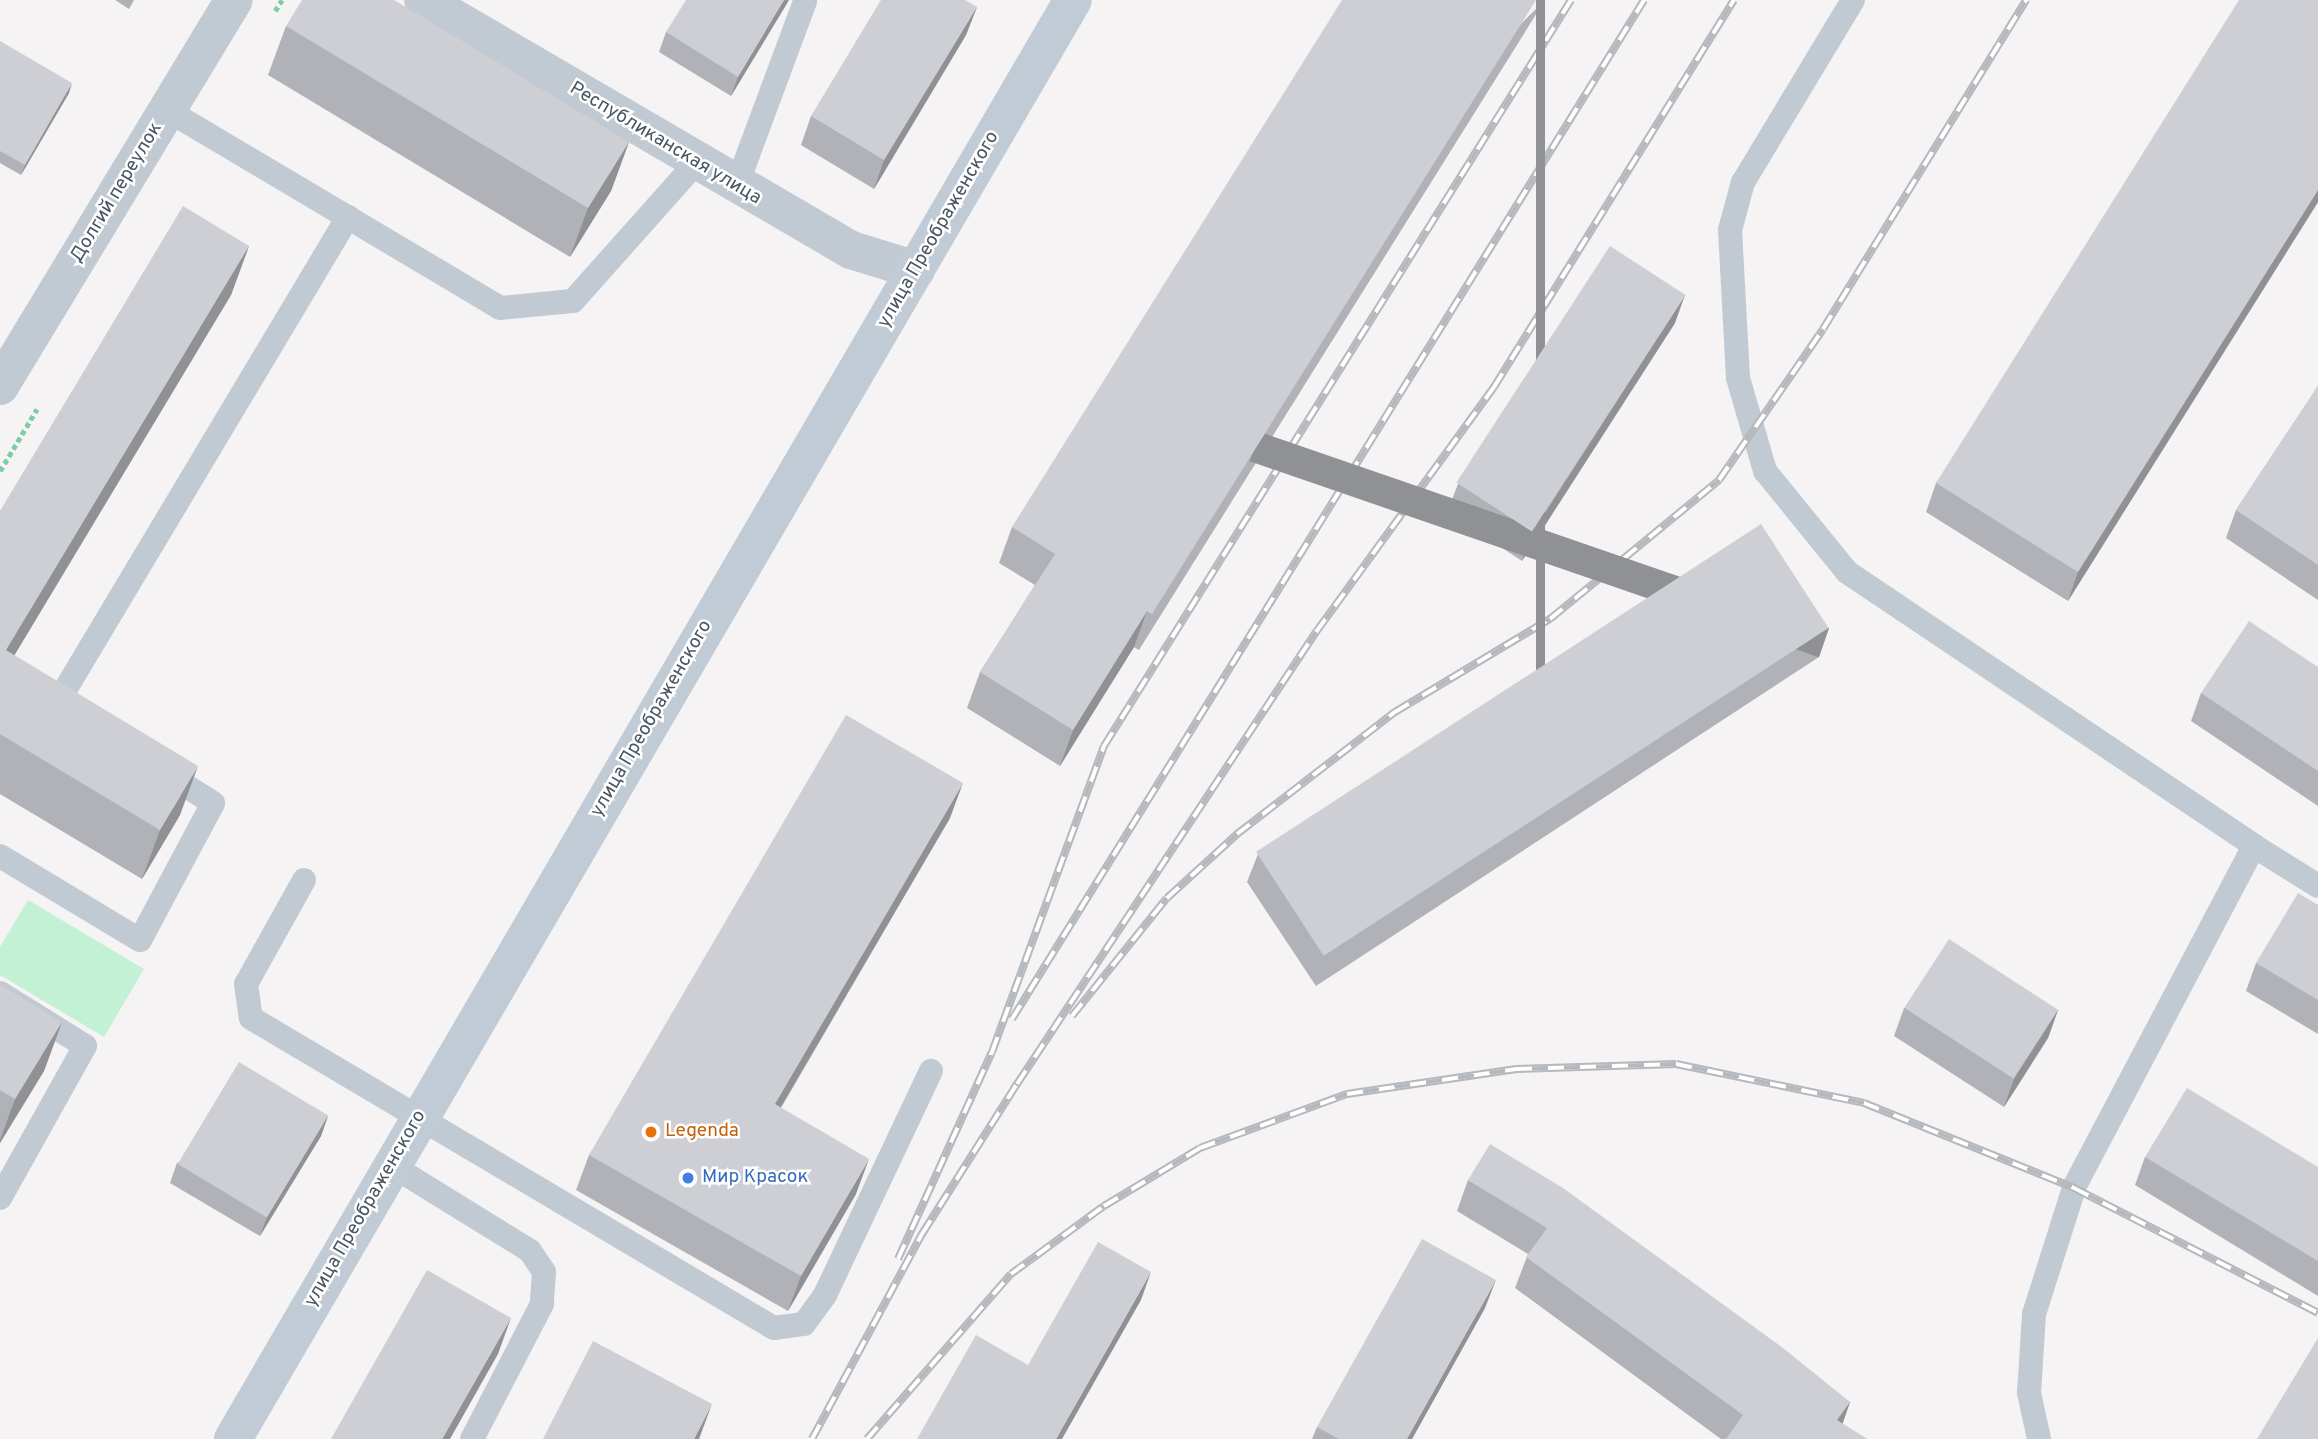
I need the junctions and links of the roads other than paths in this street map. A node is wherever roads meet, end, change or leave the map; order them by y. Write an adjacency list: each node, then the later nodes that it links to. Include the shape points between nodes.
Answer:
1 (234, 0): 6 (street, Долгий переулок)
2 (423, 0): 7 (street, Республиканская улица)
3 (1073, 0): 10 (street, улица Преображенского)
4 (1853, 0): 14 (lane, via 1743,182 1730,230 1738,377 1765,471 1847,572)
5 (805, 2): 8 (lane)
6 (167, 110): 9 (lane); 11 (street, Долгий переулок)
7 (696, 163): 8 (street, Республиканская улица); 9 (lane, via 573,301 500,308)
8 (736, 187): 10 (street, Республиканская улица, via 850,250)
9 (348, 217): 12 (lane, via 56,705)
10 (916, 270): 20 (street, улица Преображенского)
11 (0, 386)
12 (89, 726)
13 (134, 754): 15 (lane, via 213,803 140,940)
14 (2254, 846): 17 (lane); 25 (lane, via 2074,1188 2034,1314 2029,1393)
15 (0, 856)
16 (304, 880): 20 (lane, via 246,984 251,1018)
17 (2318, 886)
18 (0, 993): 22 (lane, via 85,1046)
19 (931, 1071): 20 (lane, via 825,1295 804,1324 774,1328)
20 (418, 1118): 21 (street, улица Преображенского)
21 (391, 1165): 23 (street, улица Преображенского); 24 (lane, via 530,1251 544,1272 542,1304)
22 (0, 1198)
23 (233, 1439)
24 (472, 1439)
25 (2039, 1439)

